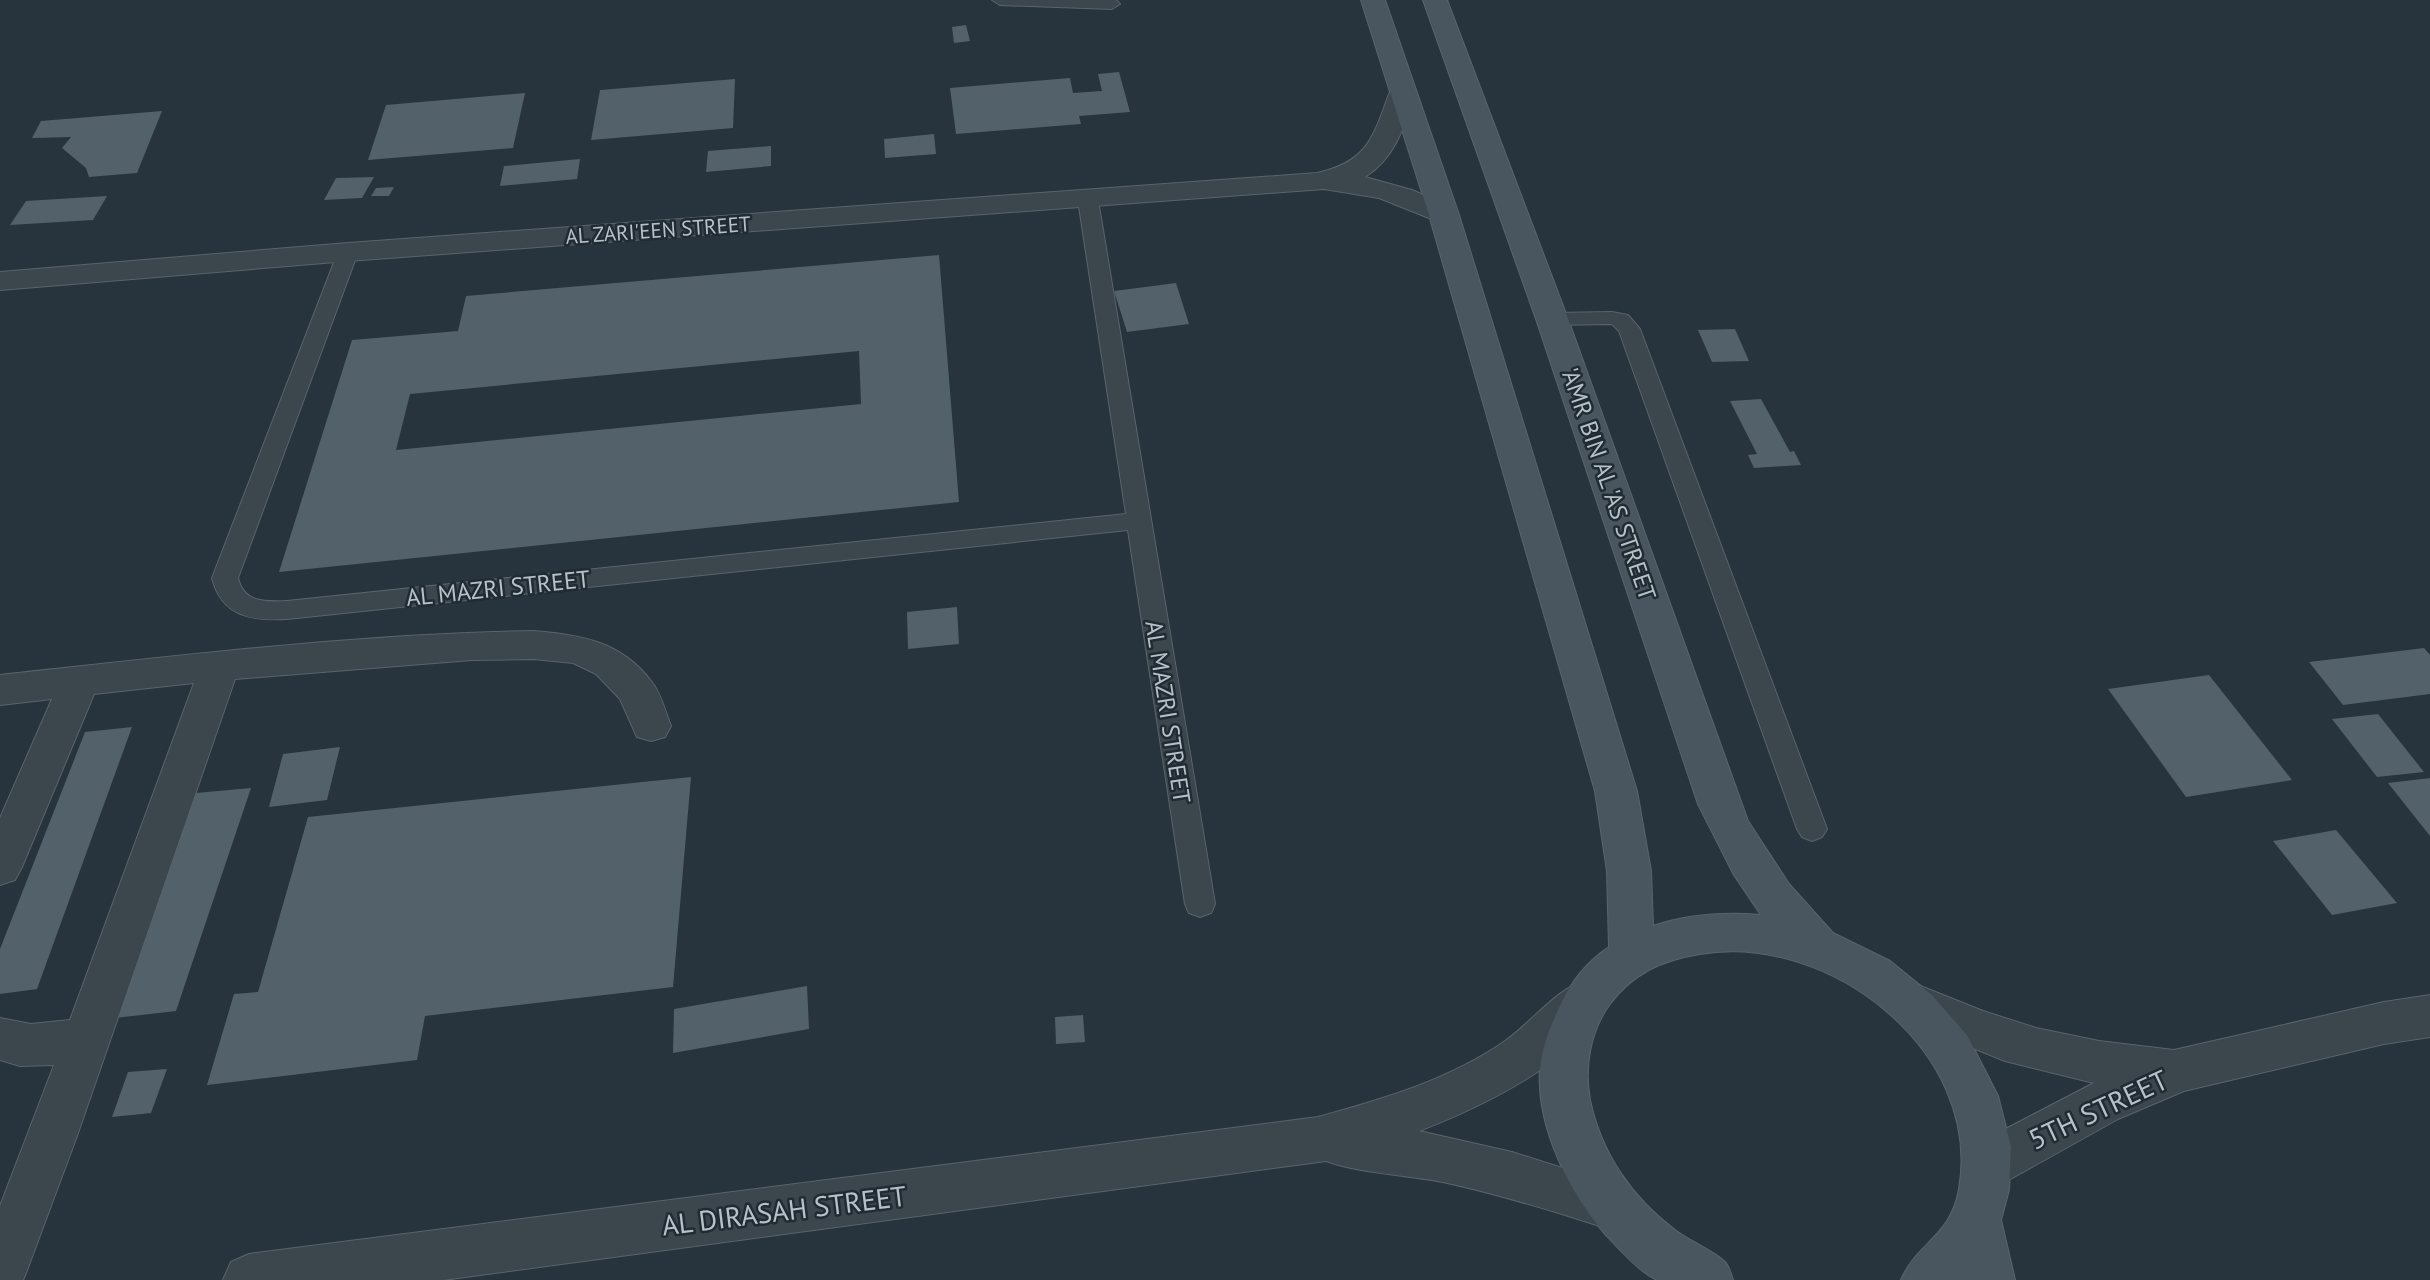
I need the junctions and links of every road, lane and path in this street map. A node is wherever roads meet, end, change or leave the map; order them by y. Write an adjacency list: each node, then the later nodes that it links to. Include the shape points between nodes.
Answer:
1 (1000, 0): 2 (lane)
2 (1015, 0): 5 (lane)
3 (1373, 0): 6 (main road)
4 (1435, 0): 12 (main road, 'AMR BIN AL 'AS STREET)
5 (1112, 4)
6 (1402, 94): 7 (street, AL ZARI'EEN STREET, via 1384,143 1371,161 1354,174); 9 (main road)
7 (1317, 182): 8 (street, AL ZARI'EEN STREET); 9 (street, AL ZARI'EEN STREET, via 1378,187)
8 (1088, 200): 10 (street, AL ZARI'EEN STREET); 13 (lane, AL MAZRI STREET)
9 (1444, 215): 22 (main road, via 1616,791 1629,871)
10 (348, 251): 11 (street, AL ZARI'EEN STREET); 13 (lane, AL MAZRI STREET, via 225,578 232,598 254,610)
11 (0, 281)
12 (1552, 320): 18 (lane, via 1612,318 1629,330); 21 (main road, 'AMR BIN AL 'AS STREET, via 1734,840 1783,912)
13 (1137, 521): 20 (lane, AL MAZRI STREET)
14 (220, 666): 15 (street); 17 (street, via 472,646 579,649 610,664 637,691); 26 (street)
15 (80, 681): 16 (street); 19 (street)
16 (0, 690)
17 (651, 726)
18 (1812, 828)
19 (0, 867)
20 (1200, 904)
21 (1817, 947): 22 (main road, via 1750,931 1718,930 1687,934); 24 (main road, via 1876,978)
22 (1632, 956): 23 (main road, via 1606,975)
23 (1587, 999): 29 (street, AL DIRASAH STREET, via 1545,1038 1496,1072 1379,1124); 32 (main road, via 1572,1029 1565,1061 1565,1097 1590,1172)
24 (1903, 999): 28 (street, 5TH STREET, via 2011,1044 2068,1059); 30 (main road, via 1932,1026 1956,1059 1984,1129)
25 (2430, 1016): 28 (street)
26 (86, 1038): 27 (street, via 45,1045); 33 (street)
27 (0, 1039)
28 (2179, 1070): 30 (street, 5TH STREET, via 2091,1108)
29 (1318, 1140): 32 (street, AL DIRASAH STREET, via 1463,1161 1538,1181); 34 (street, AL DIRASAH STREET)
30 (1987, 1165): 31 (main road, via 1985,1194)
31 (1976, 1221): 36 (main road, via 1955,1255); 37 (main road)
32 (1640, 1242): 35 (main road)
33 (0, 1273)
34 (249, 1280)
35 (1707, 1280)
36 (1927, 1280)
37 (1989, 1280)

